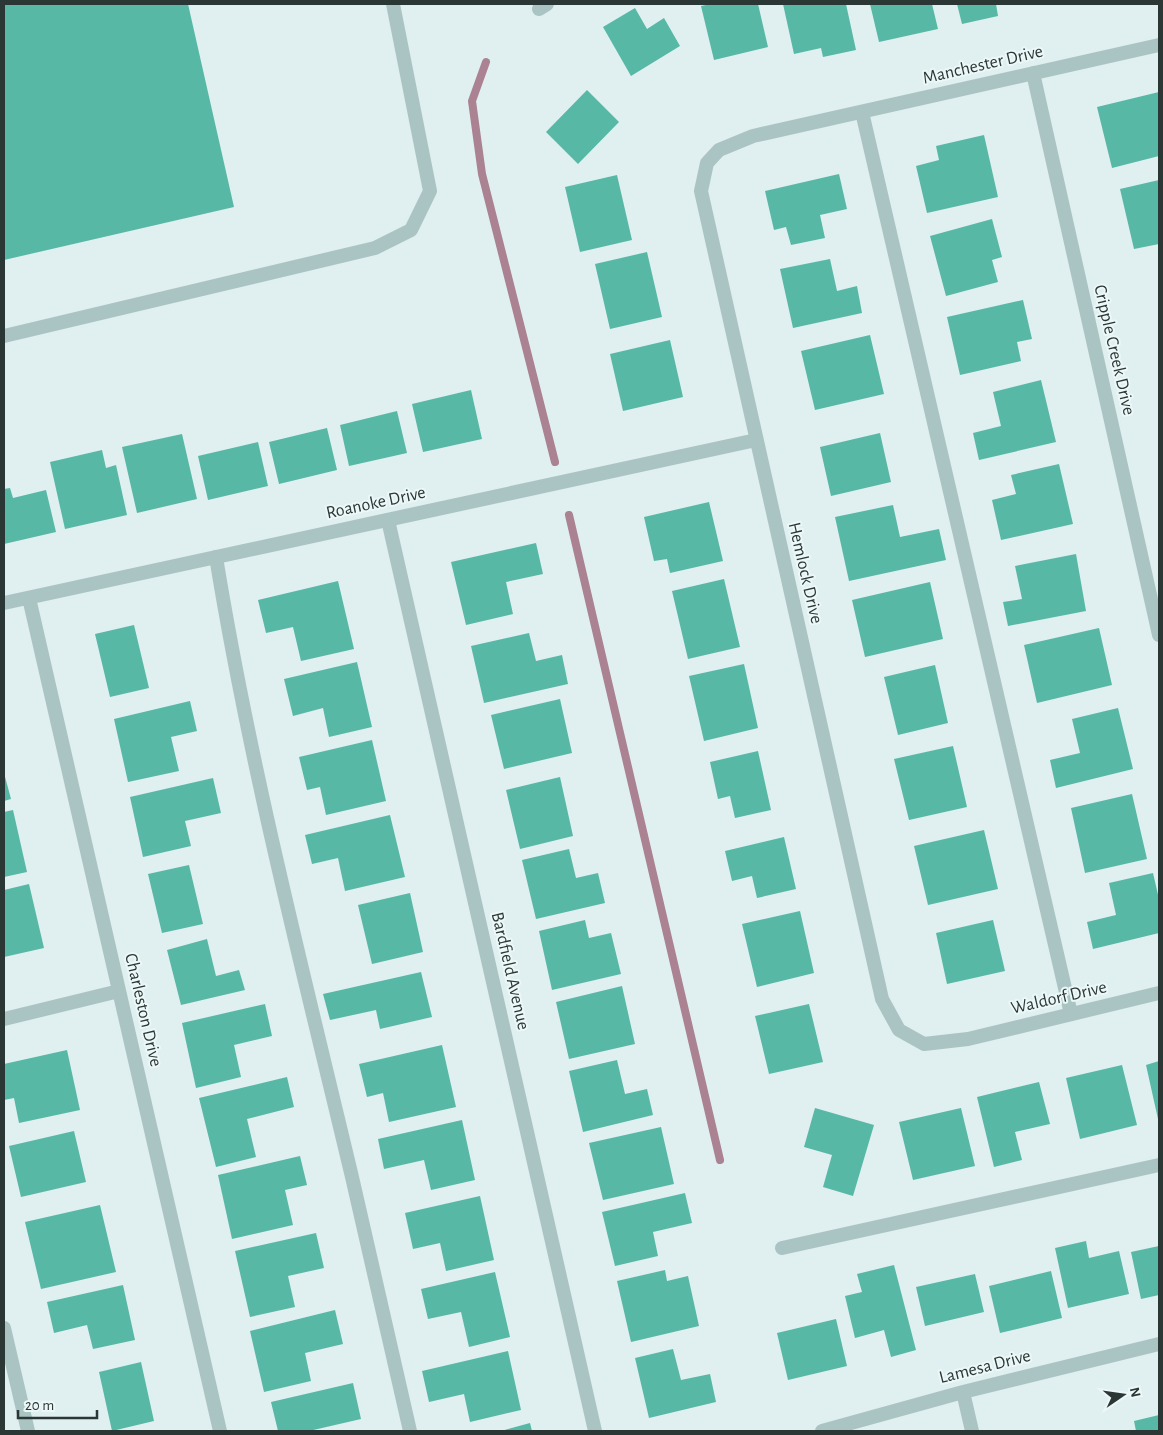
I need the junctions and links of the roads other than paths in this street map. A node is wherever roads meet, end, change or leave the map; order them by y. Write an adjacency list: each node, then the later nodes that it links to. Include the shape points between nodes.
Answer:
1 (393, 4): 6 (street, via 430,191 411,230 375,248)
2 (1159, 45): 3 (street, Manchester Drive)
3 (1033, 73): 4 (street, Manchester Drive); 12 (street, Cripple Creek Drive)
4 (862, 112): 5 (street, Manchester Drive); 15 (street)
5 (814, 123): 7 (street, Hemlock Drive, via 753,136 719,150 707,163 701,192)
6 (4, 336)
7 (756, 440): 8 (street, Roanoke Drive); 17 (street, Hemlock Drive, via 882,999 899,1030 924,1044)
8 (388, 520): 9 (street, Roanoke Drive); 26 (street, Bardfield Avenue)
9 (216, 557): 10 (street, Roanoke Drive); 25 (street, via 228,632 287,908)
10 (29, 598): 11 (street, Roanoke Drive); 13 (street, Charleston Drive)
11 (4, 603)
12 (1159, 635)
13 (119, 991): 16 (street); 24 (street, Charleston Drive)
14 (1159, 993): 15 (street, Waldorf Drive)
15 (1071, 1014): 17 (street, Waldorf Drive)
16 (4, 1019)
17 (968, 1039)
18 (1159, 1165): 19 (street)
19 (782, 1248)
20 (4, 1328): 23 (street)
21 (1159, 1344): 22 (street, Lamesa Drive)
22 (963, 1392): 27 (street, Lamesa Drive); 28 (street)
23 (28, 1431)
24 (220, 1431)
25 (410, 1431)
26 (595, 1431)
27 (822, 1431)
28 (972, 1431)

